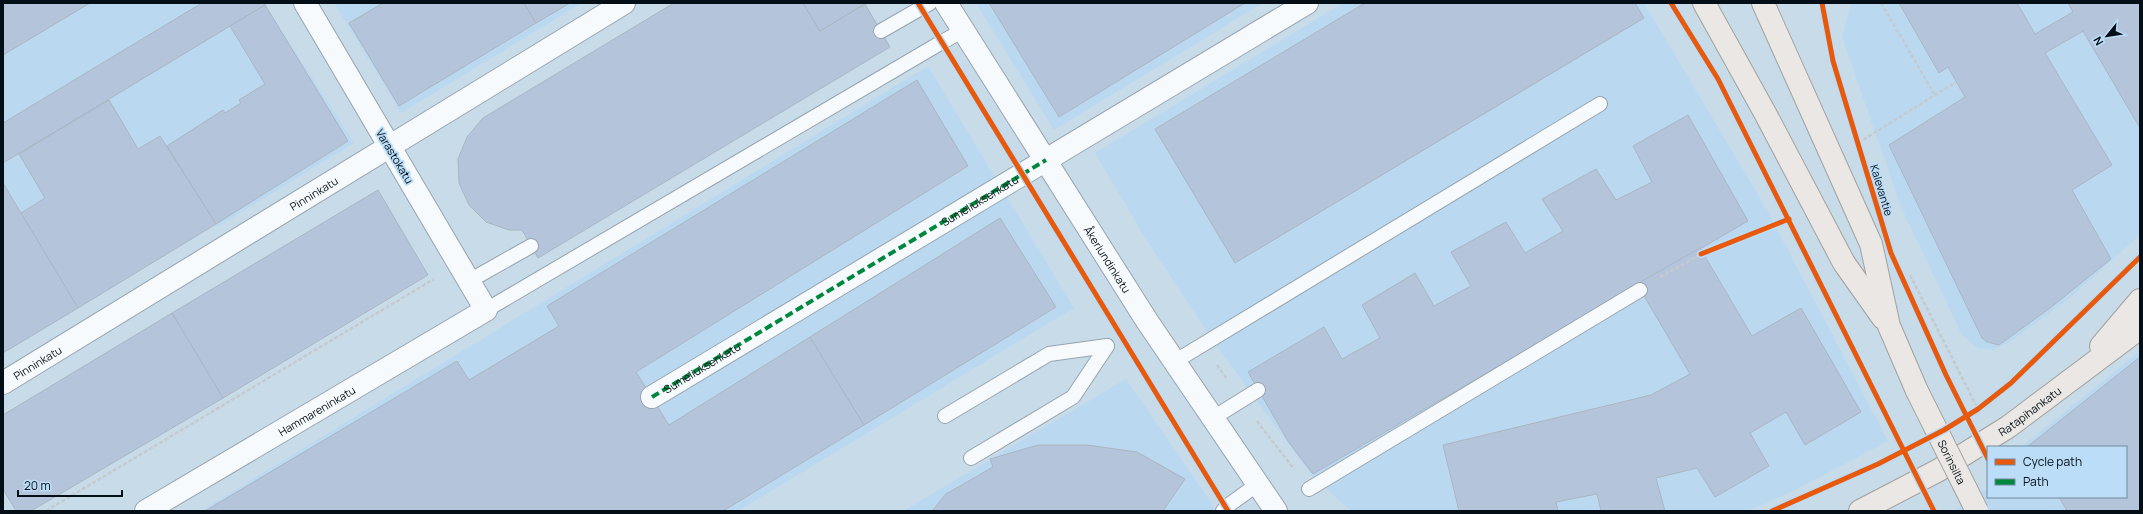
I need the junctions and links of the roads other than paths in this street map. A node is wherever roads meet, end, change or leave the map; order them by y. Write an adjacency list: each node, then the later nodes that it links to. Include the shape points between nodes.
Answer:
1 (624, 3): 11 (street, Pinninkatu)
2 (930, 3): 9 (lane)
3 (946, 3): 8 (street, Åkerlundinkatu)
4 (1307, 3): 12 (street, Sumeliuksenkatu)
5 (1704, 3): 18 (main road, via 1844,263)
6 (1763, 3): 18 (main road, via 1871,244)
7 (309, 11): 11 (street, Varastokatu)
8 (964, 30): 12 (street, Åkerlundinkatu); 17 (lane)
9 (881, 31)
10 (1600, 104): 20 (lane)
11 (389, 146): 14 (street, Varastokatu); 22 (street, Pinninkatu)
12 (1046, 160): 20 (street, Åkerlundinkatu); 24 (street, Sumeliuksenkatu)
13 (531, 246): 14 (lane)
14 (469, 281): 17 (street, Varastokatu)
15 (1640, 290): 29 (lane)
16 (2140, 300): 21 (main road, Ratapihankatu)
17 (486, 310): 30 (street, Hammareninkatu)
18 (1888, 326): 34 (main road, Sorinsilta, bridge, via 1917,391)
19 (2140, 328): 21 (main road, Ratapihankatu)
20 (1174, 362): 26 (street, Åkerlundinkatu)
21 (2073, 379): 33 (main road, Ratapihankatu, via 2008,427 1939,470)
22 (3, 383)
23 (1258, 390): 26 (lane)
24 (652, 397)
25 (945, 416): 27 (lane, via 1048,354 1107,346 1073,397)
26 (1213, 418): 28 (street, Åkerlundinkatu)
27 (971, 458)
28 (1258, 484): 31 (lane); 32 (street, Åkerlundinkatu)
29 (1309, 489)
30 (146, 511)
31 (1223, 511)
32 (1276, 511)
33 (1860, 511)
34 (1977, 511)

